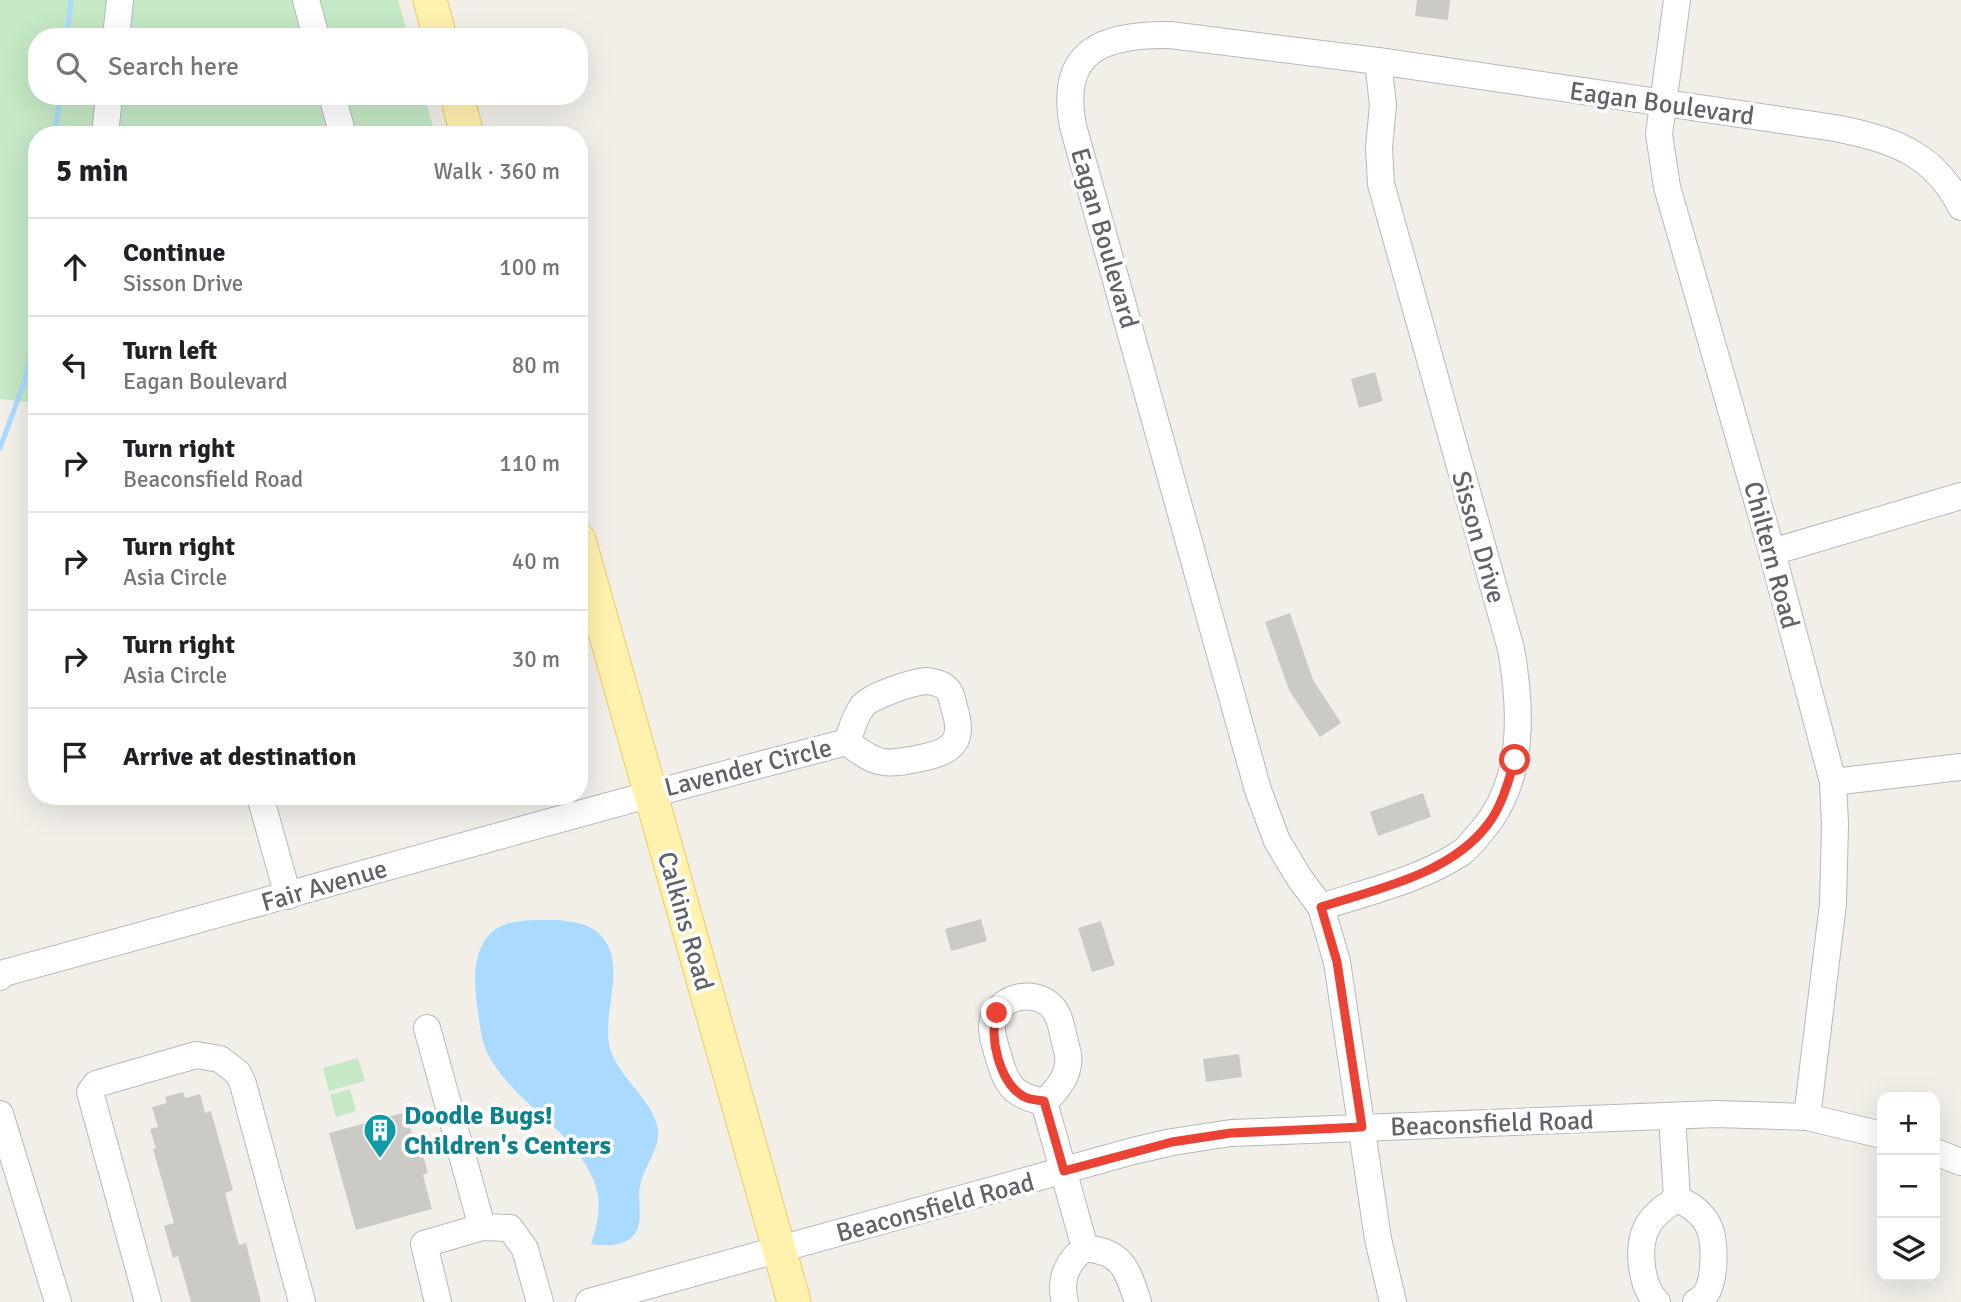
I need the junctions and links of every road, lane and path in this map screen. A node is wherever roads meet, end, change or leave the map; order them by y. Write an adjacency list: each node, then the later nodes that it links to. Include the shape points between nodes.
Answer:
1 (120, 0): 5 (street)
2 (306, 0): 6 (street)
3 (430, 0): 7 (main road)
4 (1677, 0): 9 (street, Chiltern Road)
5 (117, 28)
6 (314, 28)
7 (438, 28)
8 (1378, 61): 9 (street, Eagan Boulevard); 26 (street, Sisson Drive, via 1383,104 1381,184 1511,649 1519,724 1515,760 1504,793 1488,824 1464,851 1434,868); 26 (street, Eagan Boulevard, via 1141,35 1118,39 1088,54 1070,85 1073,125 1258,790 1277,841)
9 (1662, 102): 16 (street, Eagan Boulevard, via 1877,136 1932,165); 18 (street, Chiltern Road, via 1659,134 1667,187)
10 (109, 105): 13 (street)
11 (335, 105): 14 (street)
12 (459, 105): 15 (main road)
13 (107, 126)
14 (340, 126)
15 (465, 126)
16 (1961, 207)
17 (1961, 496): 18 (street)
18 (1772, 552): 22 (street, Chiltern Road)
19 (588, 573): 23 (main road, Calkins Road)
20 (847, 742): 23 (street, Lavender Circle)
21 (1961, 767): 22 (street)
22 (1833, 782): 32 (street, Chiltern Road, via 1833,904)
23 (649, 793): 25 (street, Fair Avenue); 41 (main road, Calkins Road)
24 (263, 805): 25 (street)
25 (288, 896): 27 (street, Fair Avenue)
26 (1321, 907): 33 (street, Eagan Boulevard, via 1337,962)
27 (0, 976)
28 (427, 1028): 39 (street)
29 (1044, 1101): 37 (street)
30 (0, 1114): 43 (street)
31 (1672, 1116): 32 (street, Beaconsfield Road); 33 (street, Beaconsfield Road); 38 (street)
32 (1807, 1116): 34 (street, Beaconsfield Road)
33 (1362, 1127): 37 (street, Beaconsfield Road, via 1231,1133 1172,1142); 52 (street, Eagan Boulevard, via 1378,1239)
34 (1877, 1134)
35 (1940, 1154): 36 (street)
36 (1961, 1162)
37 (1064, 1171): 40 (street); 41 (street, Beaconsfield Road)
38 (1677, 1199): 53 (street, via 1654,1217 1642,1242 1643,1278); 54 (street, via 1698,1211 1712,1233 1710,1285)
39 (482, 1227): 46 (street, via 424,1244); 47 (street, via 510,1228 525,1249)
40 (1086, 1248): 50 (street, via 1073,1256 1066,1272); 51 (street, via 1103,1250 1123,1264)
41 (779, 1250): 42 (street, Beaconsfield Road); 49 (main road, Calkins Road)
42 (651, 1293): 48 (street, Beaconsfield Road)
43 (58, 1302)
44 (148, 1302): 45 (street, via 90,1092 96,1084 196,1055 220,1059 238,1073 243,1084)
45 (302, 1302)
46 (438, 1302)
47 (540, 1302)
48 (589, 1302)
49 (794, 1302)
50 (1065, 1302)
51 (1138, 1302)
52 (1393, 1302)
53 (1657, 1302)
54 (1696, 1302)

